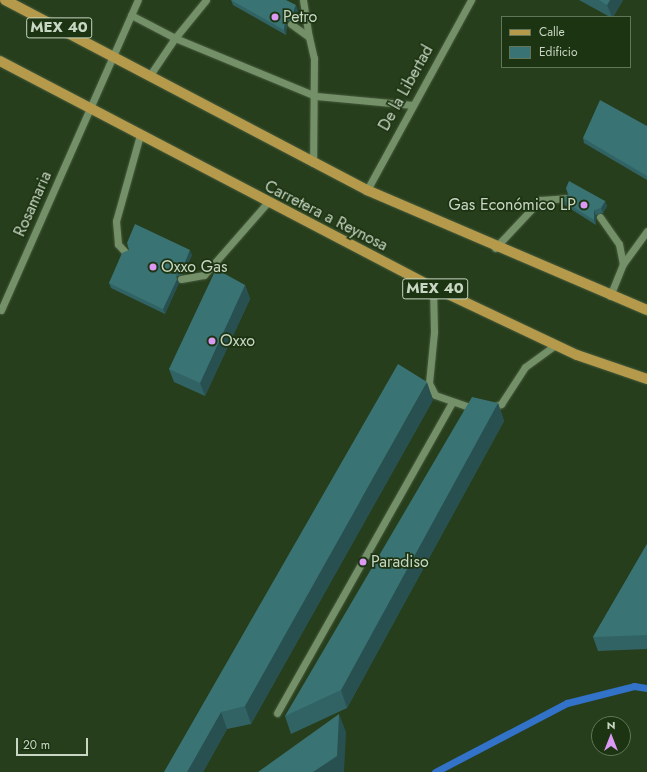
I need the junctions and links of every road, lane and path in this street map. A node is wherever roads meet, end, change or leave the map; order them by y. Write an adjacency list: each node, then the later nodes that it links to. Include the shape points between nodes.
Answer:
1 (5, 0): 10 (main road, MEX 40)
2 (138, 0): 6 (street, Rosamaria)
3 (206, 0): 9 (street)
4 (303, 0): 8 (street)
5 (471, 0): 14 (street, De la Libertad)
6 (131, 15): 9 (street); 10 (street, Rosamaria)
7 (291, 24): 8 (street)
8 (309, 37): 13 (street)
9 (175, 38): 12 (street); 13 (street)
10 (112, 56): 12 (main road, MEX 40); 15 (street, Rosamaria)
11 (0, 61): 15 (main road, Carretera a Reynosa / MEX 40)
12 (150, 75): 17 (main road, MEX 40)
13 (316, 96): 14 (street); 17 (street)
14 (413, 105): 18 (street, De la Libertad)
15 (91, 109): 16 (main road, Carretera a Reynosa / MEX 40); 29 (street, Rosamaria)
16 (140, 135): 20 (main road, Carretera a Reynosa / MEX 40); 24 (street, via 116,221 118,244)
17 (313, 162): 18 (main road, MEX 40)
18 (367, 190): 23 (main road, MEX 40)
19 (566, 198): 23 (street, via 540,200)
20 (267, 203): 26 (street, via 204,275); 27 (main road, Carretera a Reynosa / MEX 40)
21 (600, 217): 25 (street, via 618,244)
22 (647, 231): 25 (street)
23 (495, 248): 28 (main road, MEX 40)
24 (126, 253)
25 (622, 264): 28 (street)
26 (181, 279)
27 (433, 287): 31 (main road, Carretera a Reynosa / MEX 40); 33 (street, via 434,325 429,383 436,395)
28 (610, 296): 30 (main road, MEX 40)
29 (0, 310)
30 (647, 310)
31 (555, 345): 32 (main road, Carretera a Reynosa / MEX 40); 33 (street, via 525,367 501,404 486,410 469,409)
32 (647, 380)
33 (452, 402): 34 (street)
34 (277, 713)

